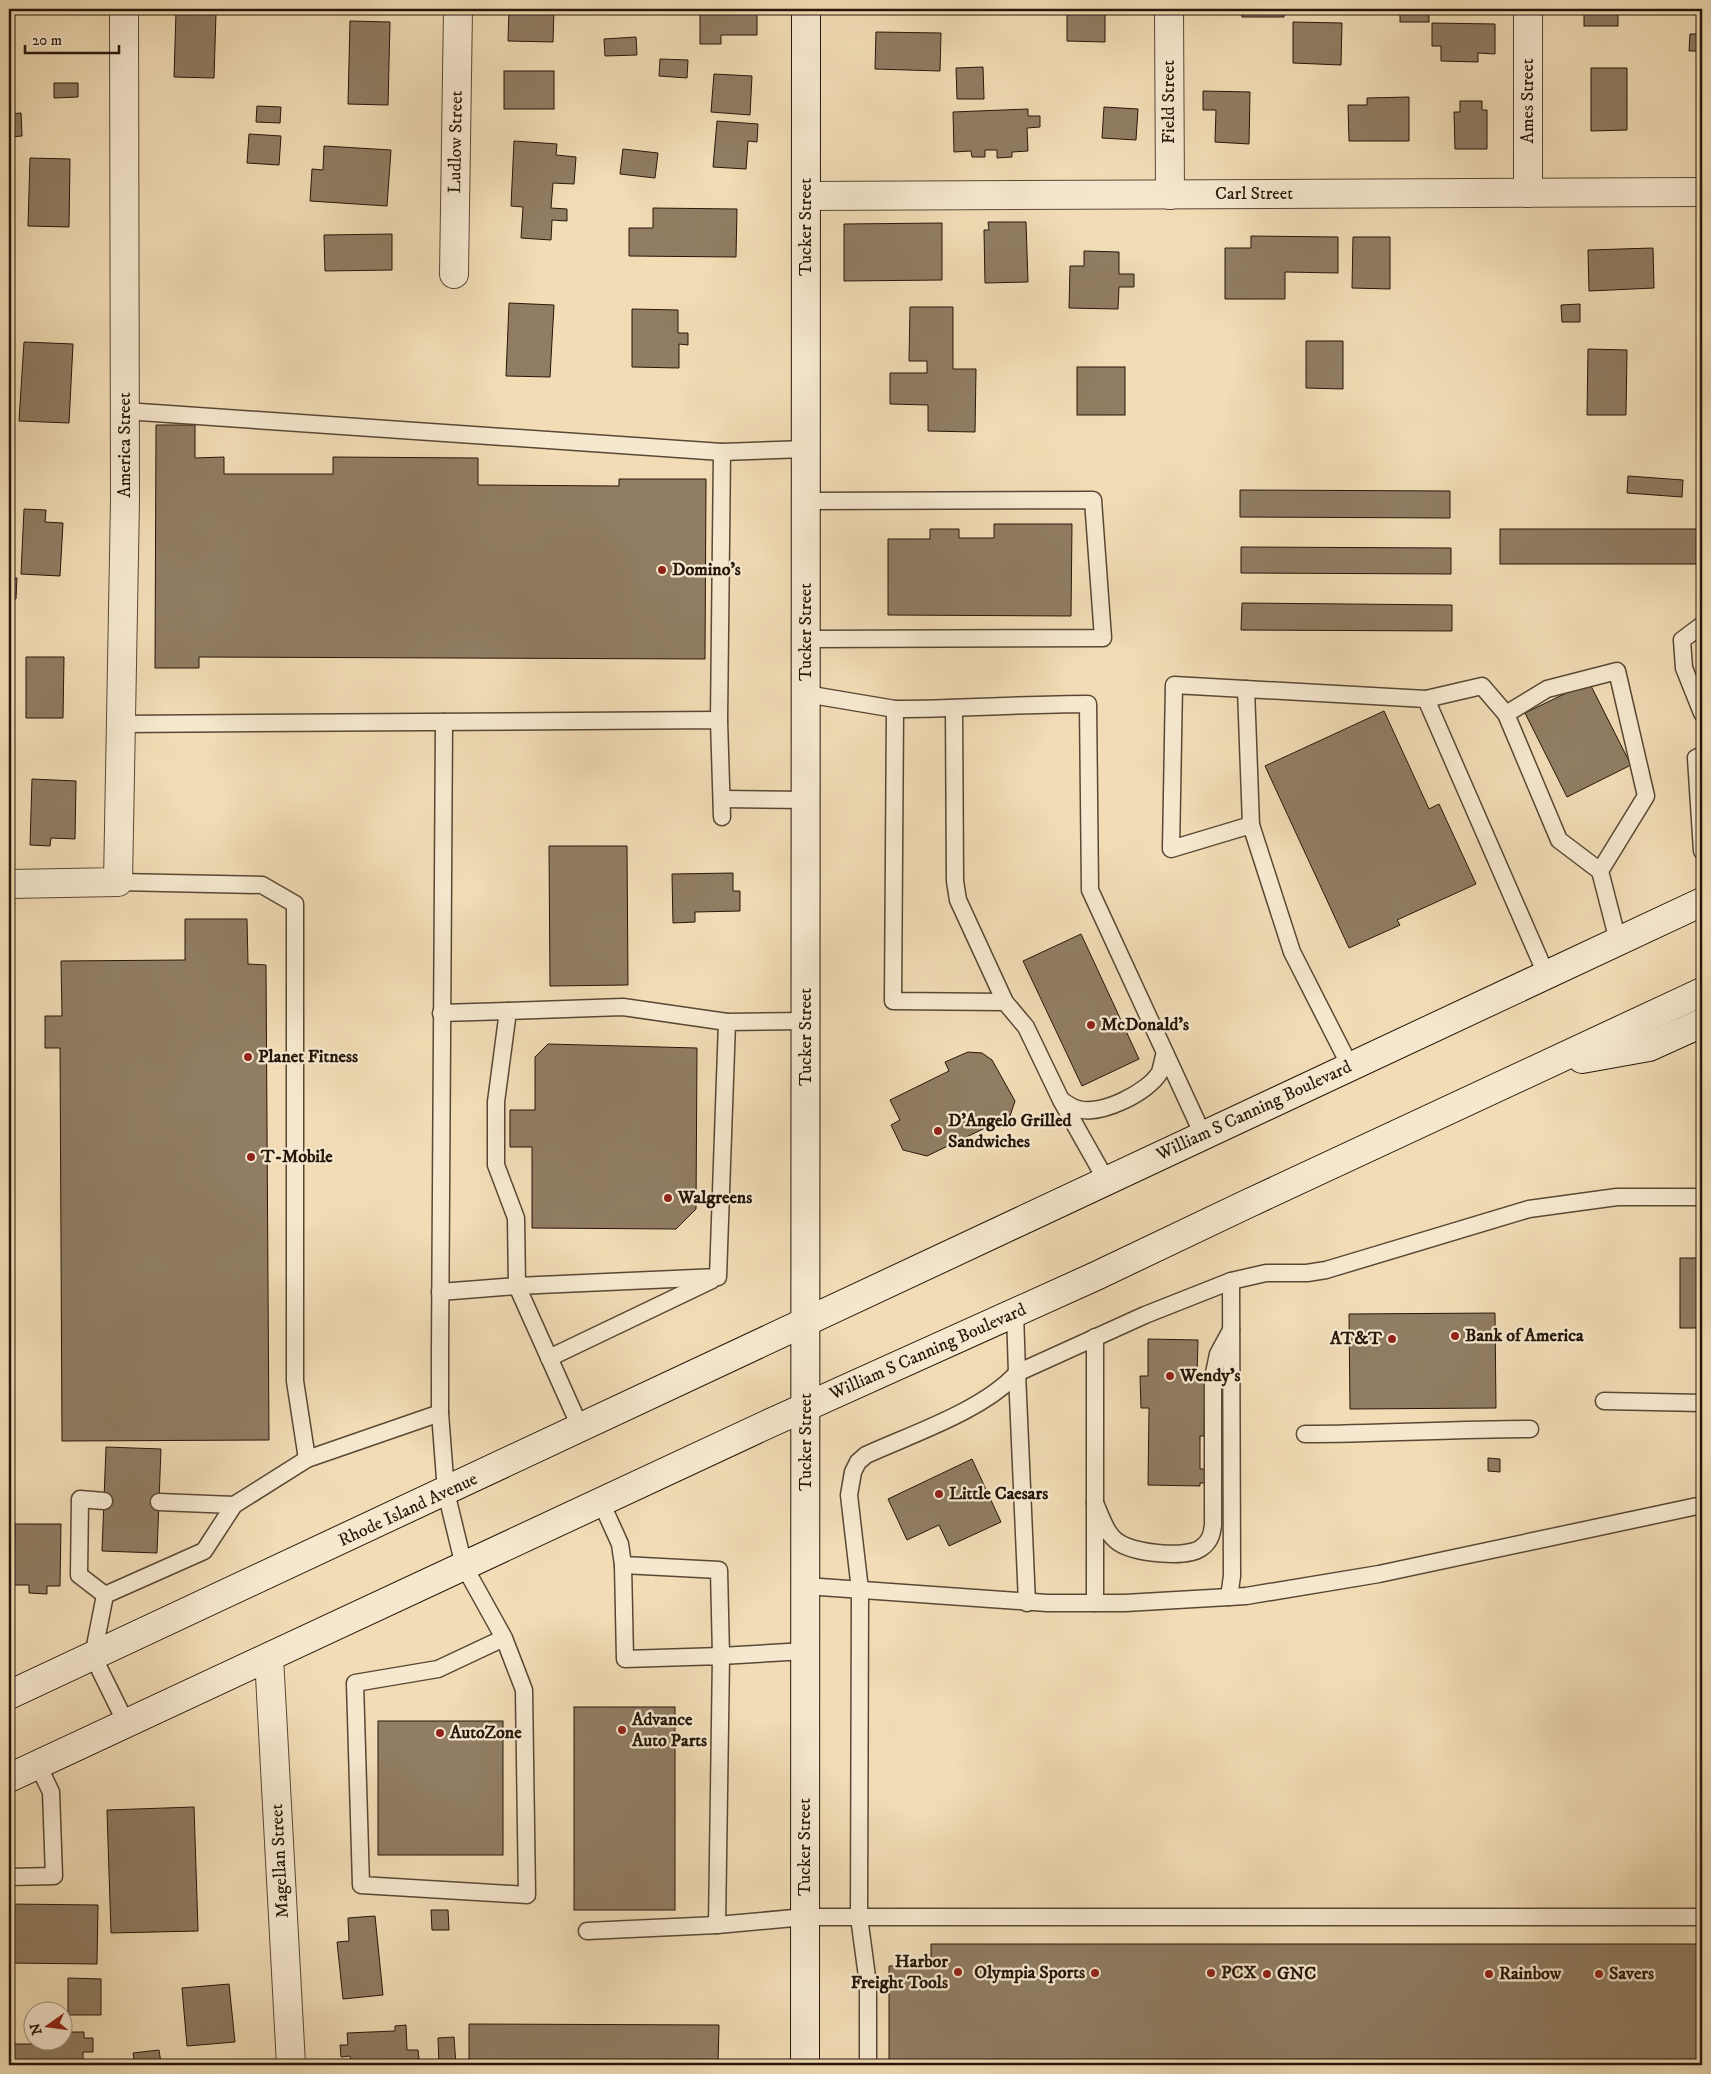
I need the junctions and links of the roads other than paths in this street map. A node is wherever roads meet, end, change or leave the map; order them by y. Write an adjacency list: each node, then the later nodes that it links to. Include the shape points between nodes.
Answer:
1 (124, 9): 11 (street, America Street)
2 (458, 9): 10 (street, Ludlow Street)
3 (806, 9): 9 (street, Tucker Street)
4 (1169, 9): 8 (street, Field Street)
5 (1528, 9): 7 (street, Ames Street)
6 (1702, 192): 7 (street, Carl Street)
7 (1528, 193): 8 (street, Carl Street)
8 (1170, 194): 9 (street, Carl Street)
9 (806, 196): 12 (street, Tucker Street)
10 (454, 274)
11 (125, 411): 13 (lane); 26 (street, America Street)
12 (806, 450): 13 (lane); 14 (street, Tucker Street)
13 (722, 452): 24 (lane)
14 (806, 501): 16 (street, Tucker Street); 16 (lane, via 1093,500 1103,638)
15 (1702, 625): 22 (lane, via 1682,640 1684,668)
16 (806, 639): 18 (street, Tucker Street)
17 (1246, 689): 19 (lane); 31 (lane); 31 (lane, via 1174,685 1171,849)
18 (806, 694): 20 (lane); 29 (street, Tucker Street)
19 (1426, 699): 23 (lane, via 1482,686); 38 (lane)
20 (895, 709): 21 (lane); 40 (lane, via 892,1002)
21 (954, 709): 40 (lane, via 955,881 958,900); 46 (lane, via 1011,704 1088,704 1090,890)
22 (1702, 713)
23 (1506, 714): 33 (lane, via 1559,840); 33 (lane, via 1547,689 1617,670 1646,796)
24 (719, 720): 25 (lane); 28 (lane)
25 (444, 722): 26 (lane); 41 (lane)
26 (121, 724): 34 (street, America Street)
27 (1702, 755): 32 (lane, via 1696,758)
28 (722, 800): 29 (lane); 30 (lane)
29 (806, 800): 43 (street, Tucker Street)
30 (722, 816)
31 (1250, 825): 47 (lane, via 1292,952)
32 (1702, 852)
33 (1600, 871): 37 (lane)
34 (118, 882): 35 (street); 70 (lane, via 262,885 295,904 294,1381)
35 (9, 884)
36 (1702, 902): 37 (street, William S Canning Boulevard)
37 (1618, 941): 38 (street, William S Canning Boulevard)
38 (1546, 974): 47 (street, William S Canning Boulevard)
39 (1702, 992): 48 (street, William S Canning Boulevard)
40 (1005, 1002): 49 (lane, via 1026,1026)
41 (441, 1012): 42 (lane); 56 (lane)
42 (508, 1012): 44 (lane, via 623,1007); 55 (lane, via 496,1102 496,1165 516,1218)
43 (806, 1021): 44 (lane); 58 (street, Tucker Street)
44 (726, 1022): 53 (lane)
45 (1702, 1022): 48 (street, via 1649,1047)
46 (1165, 1053): 49 (lane, via 1160,1072 1147,1086 1104,1108 1091,1111 1077,1109); 50 (lane)
47 (1350, 1066): 50 (street, William S Canning Boulevard)
48 (1544, 1066): 57 (street, William S Canning Boulevard)
49 (1061, 1100): 51 (lane)
50 (1203, 1135): 51 (street, William S Canning Boulevard)
51 (1106, 1180): 58 (street, William S Canning Boulevard)
52 (1702, 1197): 54 (lane, via 1617,1196 1558,1204 1505,1215 1326,1270 1266,1273)
53 (718, 1277): 55 (lane); 61 (lane)
54 (1231, 1281): 59 (lane); 60 (lane)
55 (517, 1286): 56 (lane); 61 (lane)
56 (440, 1292): 66 (lane)
57 (1015, 1314): 62 (lane); 65 (street, William S Canning Boulevard)
58 (806, 1322): 65 (street, Tucker Street); 67 (street, Rhode Island Avenue)
59 (1232, 1330): 75 (lane, via 1218,1354 1213,1378 1213,1525 1212,1535 1206,1544 1189,1553 1127,1547 1109,1533); 83 (lane, via 1232,1576)
60 (1095, 1337): 62 (lane); 75 (lane)
61 (549, 1358): 67 (lane)
62 (1017, 1373): 81 (lane, via 1005,1386 977,1404 866,1455 858,1462 849,1495); 84 (lane)
63 (1604, 1401): 64 (lane)
64 (1702, 1403)
65 (806, 1407): 74 (street); 80 (street, Tucker Street)
66 (440, 1413): 70 (lane); 71 (lane)
67 (581, 1429): 71 (street, Rhode Island Avenue)
68 (1530, 1429): 69 (lane)
69 (1305, 1434)
70 (306, 1459): 76 (lane)
71 (446, 1492): 78 (lane); 88 (street, Rhode Island Avenue)
72 (104, 1501): 82 (lane, via 80,1499 79,1575)
73 (159, 1502): 76 (lane)
74 (601, 1502): 78 (street); 79 (lane, via 620,1544)
75 (1095, 1503): 85 (lane)
76 (234, 1505): 82 (lane, via 204,1551)
77 (1702, 1505): 83 (lane, via 1379,1574)
78 (464, 1566): 86 (lane); 90 (street)
79 (623, 1566): 89 (lane, via 719,1570); 89 (lane, via 625,1659)
80 (806, 1586): 81 (lane); 87 (street, Tucker Street)
81 (860, 1590): 84 (lane); 97 (lane)
82 (106, 1596): 88 (lane)
83 (1229, 1597): 85 (lane)
84 (1028, 1603): 85 (lane)
85 (1095, 1603)
86 (504, 1638): 86 (lane, via 438,1670 355,1683 361,1885 527,1895 524,1690)
87 (805, 1651): 89 (lane); 96 (street, Tucker Street)
88 (93, 1656): 91 (street, Rhode Island Avenue); 92 (lane)
89 (721, 1656): 99 (lane)
90 (269, 1657): 92 (street); 101 (street, Magellan Street)
91 (9, 1695)
92 (126, 1723): 93 (street)
93 (38, 1765): 94 (street); 95 (lane, via 51,1792 54,1876)
94 (9, 1778)
95 (9, 1877)
96 (805, 1917): 97 (lane); 99 (lane); 102 (street, Tucker Street)
97 (858, 1917): 98 (lane); 103 (lane, via 868,1984)
98 (1702, 1917)
99 (717, 1925): 100 (lane)
100 (588, 1931)
101 (290, 2065)
102 (805, 2065)
103 (868, 2065)

